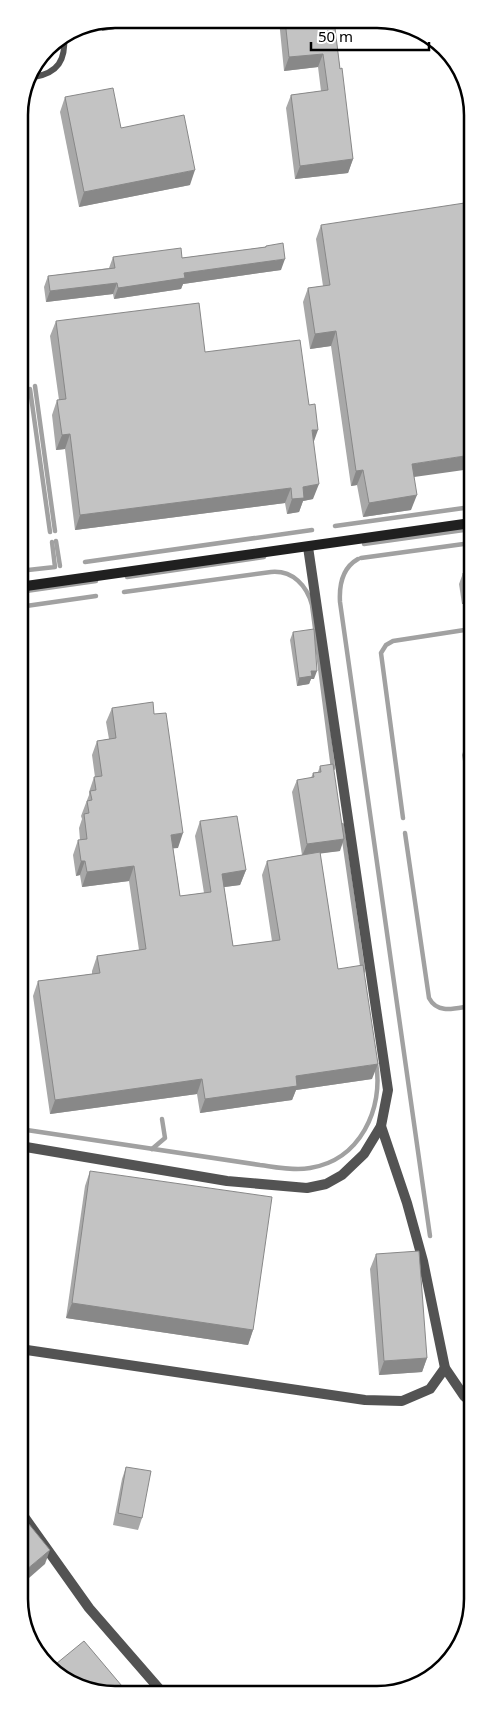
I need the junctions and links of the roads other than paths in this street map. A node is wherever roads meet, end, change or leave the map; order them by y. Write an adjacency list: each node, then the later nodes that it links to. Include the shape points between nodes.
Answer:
1 (65, 43): 2 (lane, via 59,65 46,75)
2 (36, 76)
3 (464, 524): 4 (main road)
4 (308, 547): 5 (main road); 6 (street, via 388,1090)
5 (28, 586)
6 (381, 1126): 7 (street, via 364,1154 342,1175 326,1184 307,1188 227,1181); 9 (street, via 423,1262)
7 (28, 1147)
8 (28, 1350): 9 (street, via 365,1400 402,1400 430,1389)
9 (445, 1368): 10 (street)
10 (463, 1395)
11 (28, 1522): 12 (street, via 88,1608)
12 (157, 1686)

